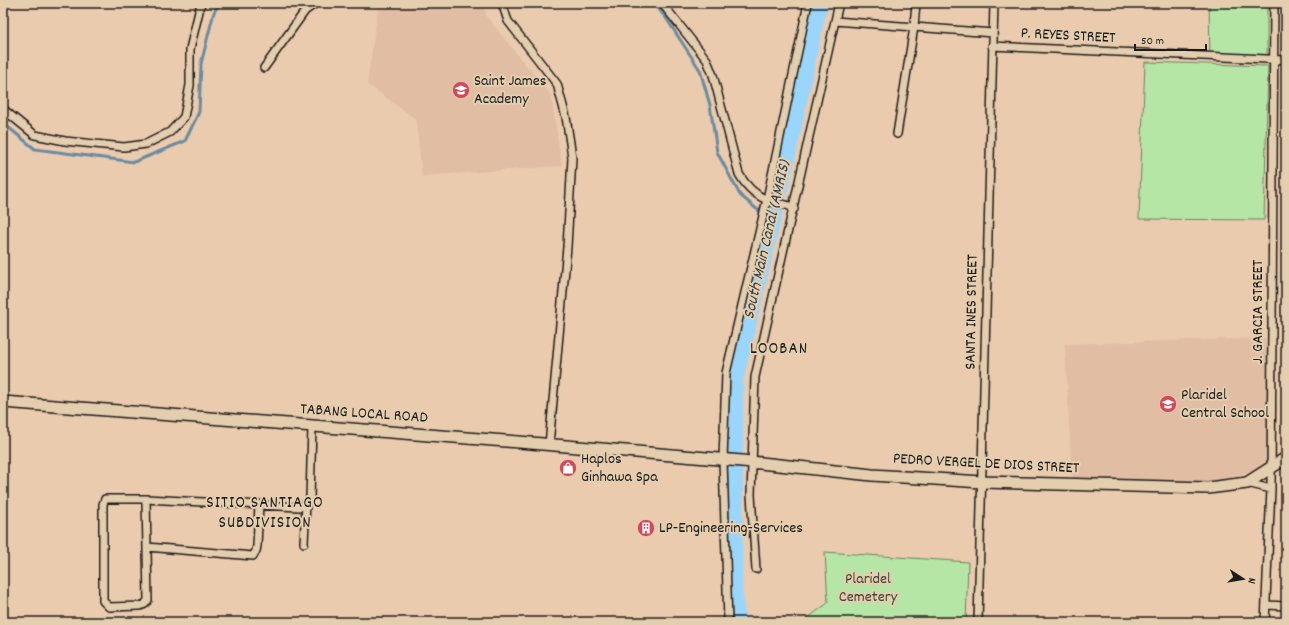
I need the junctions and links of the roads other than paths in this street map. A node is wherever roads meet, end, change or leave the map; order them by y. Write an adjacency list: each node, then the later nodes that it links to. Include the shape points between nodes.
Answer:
1 (201, 3): 17 (street, via 190,49 190,86 184,117 170,132 146,144 124,147 65,141 35,135)
2 (316, 3): 16 (street, via 301,16)
3 (502, 3): 23 (street, via 508,21 557,84 566,117 572,158 567,247)
4 (662, 3): 19 (street, via 707,60 739,174 746,186)
5 (808, 3): 19 (street)
6 (839, 3): 10 (street)
7 (916, 3): 11 (street)
8 (994, 3): 12 (street, SANTA INES STREET)
9 (1274, 3): 14 (street, J. GARCIA STREET)
10 (835, 21): 11 (street); 20 (street)
11 (914, 27): 12 (street); 18 (street)
12 (993, 33): 13 (street, SANTA INES STREET)
13 (992, 46): 14 (street, P. REYES STREET); 28 (street, SANTA INES STREET)
14 (1273, 60): 15 (street, P. REYES STREET); 27 (street, J. GARCIA STREET)
15 (1286, 60)
16 (264, 68)
17 (3, 109)
18 (897, 134)
19 (767, 199): 20 (street); 25 (street, via 726,373)
20 (792, 207): 26 (street, via 755,377)
21 (3, 402): 22 (street, TABANG LOCAL ROAD)
22 (312, 427): 23 (street, TABANG LOCAL ROAD); 33 (street, via 311,488 310,498)
23 (549, 445): 25 (street, TABANG LOCAL ROAD)
24 (1286, 458): 27 (street, PEDRO VERGEL DE DIOS STREET)
25 (724, 460): 26 (street, PEDRO VERGEL DE DIOS STREET); 39 (street)
26 (747, 462): 28 (street, PEDRO VERGEL DE DIOS STREET, via 872,475); 36 (street)
27 (1271, 468): 29 (street, PEDRO VERGEL DE DIOS STREET); 30 (street, J. GARCIA STREET)
28 (982, 482): 29 (street, PEDRO VERGEL DE DIOS STREET, via 1194,488); 40 (street, SANTA INES STREET)
29 (1247, 483): 30 (street, PEDRO VERGEL DE DIOS STREET)
30 (1271, 489): 37 (street, J. GARCIA STREET)
31 (146, 499): 32 (street); 35 (street); 35 (street, via 110,498 105,499 103,504 105,605 109,607 145,604 148,600)
32 (259, 504): 33 (street, via 299,507); 35 (street, via 257,546 253,556)
33 (306, 504): 34 (street)
34 (304, 544)
35 (147, 547)
36 (756, 569)
37 (1267, 605): 38 (street); 41 (street, J. GARCIA STREET)
38 (1286, 606)
39 (728, 622)
40 (978, 622)
41 (1266, 622)

